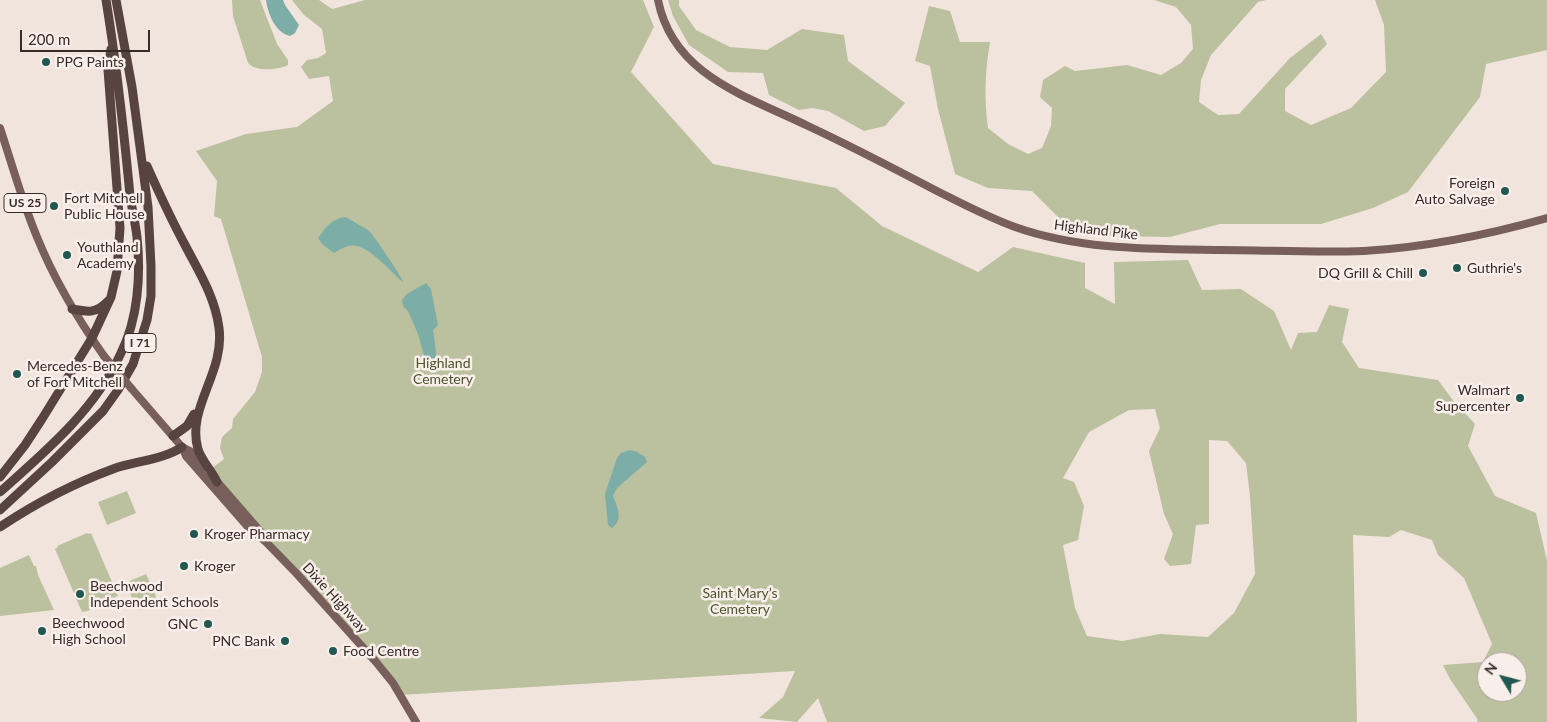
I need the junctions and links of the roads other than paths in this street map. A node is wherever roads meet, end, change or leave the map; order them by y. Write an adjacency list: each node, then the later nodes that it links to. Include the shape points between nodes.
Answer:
1 (106, 0): 4 (highway, via 112,37 108,70)
2 (116, 0): 6 (highway, I 71)
3 (658, 0): 7 (main road, Highland Pike, via 665,25 679,49 696,68 716,82 987,216 1041,235 1126,248 1364,251 1450,242)
4 (115, 91): 8 (highway, via 112,122 120,239); 16 (highway, I 71, via 124,124 137,238 138,277 133,315 122,352 103,386 46,451)
5 (0, 128): 9 (main road, Dixie Highway / US 25, via 36,236)
6 (142, 156): 11 (highway, via 217,310 221,341); 17 (highway, I 71, via 148,208 151,296 144,333 133,364 103,411)
7 (1547, 218)
8 (111, 297): 9 (highway, via 95,311); 10 (highway)
9 (72, 309): 10 (main road, Dixie Highway / US 25)
10 (92, 338): 12 (main road, Dixie Highway / US 25, bridge, via 130,388); 14 (highway, via 25,445)
11 (206, 394): 12 (highway, via 191,422); 15 (highway, via 195,426 195,437 199,452)
12 (173, 436): 13 (main road, Dixie Highway / US 25)
13 (182, 447): 15 (main road, Dixie Highway / US 25); 18 (highway, via 175,452 82,480); 19 (main road, Dixie Highway / US 25, via 186,456 249,528)
14 (0, 477)
15 (217, 482): 19 (main road, Dixie Highway / US 25)
16 (0, 492)
17 (0, 510)
18 (0, 527)
19 (266, 542): 20 (main road, Dixie Highway / US 25, via 386,674)
20 (416, 722)

